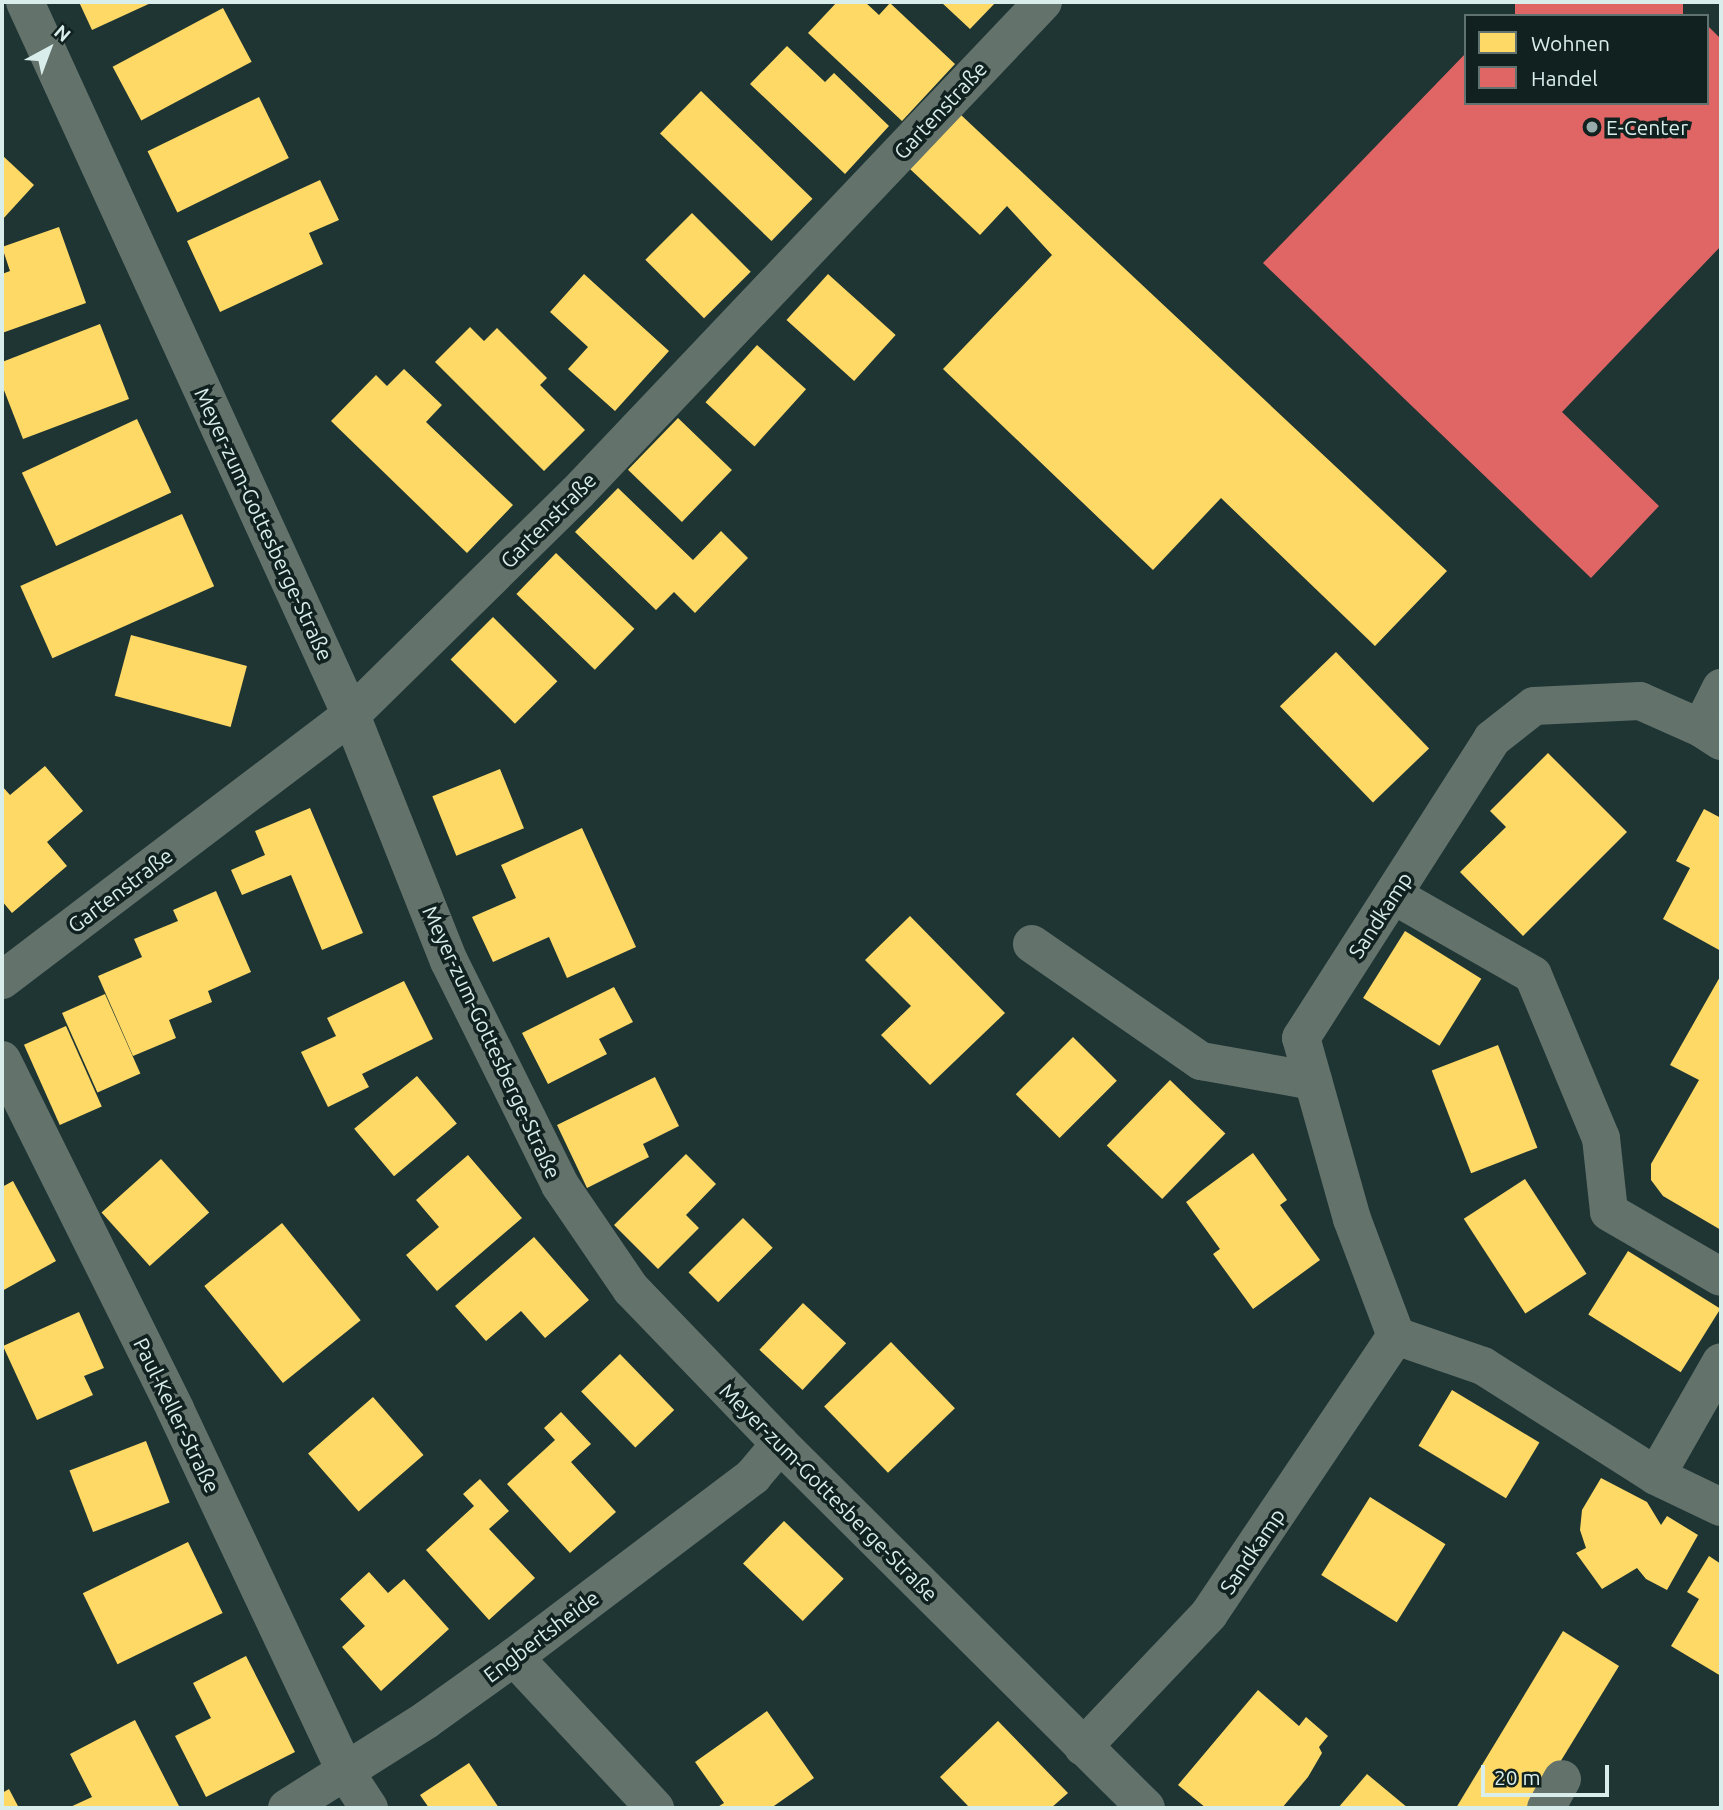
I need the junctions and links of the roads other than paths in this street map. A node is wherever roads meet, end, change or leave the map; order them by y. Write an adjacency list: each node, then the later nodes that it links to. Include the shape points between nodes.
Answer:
1 (25, 2): 4 (street, Meyer-zum-Gottesberge-Straße)
2 (1042, 2): 4 (street, Gartenstraße, via 577,493)
3 (1721, 688): 5 (street)
4 (351, 715): 8 (street, Gartenstraße); 14 (street, Meyer-zum-Gottesberge-Straße, via 449,961 560,1185 631,1289)
5 (1711, 734): 6 (street, Sandkamp, via 1640,701 1534,706 1492,739)
6 (1393, 895): 10 (street, Sandkamp, via 1301,1038); 11 (street, via 1533,975 1601,1138 1609,1212)
7 (1032, 944): 10 (street, via 1201,1062)
8 (2, 980)
9 (2, 1060): 19 (street, Paul-Keller-Straße, via 175,1409)
10 (1313, 1081): 12 (street, Sandkamp, via 1352,1219)
11 (1721, 1277)
12 (1396, 1336): 15 (street, via 1483,1366); 18 (street, Sandkamp, via 1209,1614)
13 (1721, 1362): 15 (street)
14 (780, 1444): 17 (street, Engbertsheide, via 752,1476); 18 (street, Meyer-zum-Gottesberge-Straße)
15 (1656, 1476): 16 (street)
16 (1721, 1507)
17 (514, 1657): 19 (street, Engbertsheide); 22 (street)
18 (1083, 1747): 23 (street, Meyer-zum-Gottesberge-Straße)
19 (346, 1773): 20 (street, Engbertsheide); 21 (street, Paul-Keller-Straße)
20 (287, 1808)
21 (369, 1808)
22 (655, 1808)
23 (1146, 1808)

